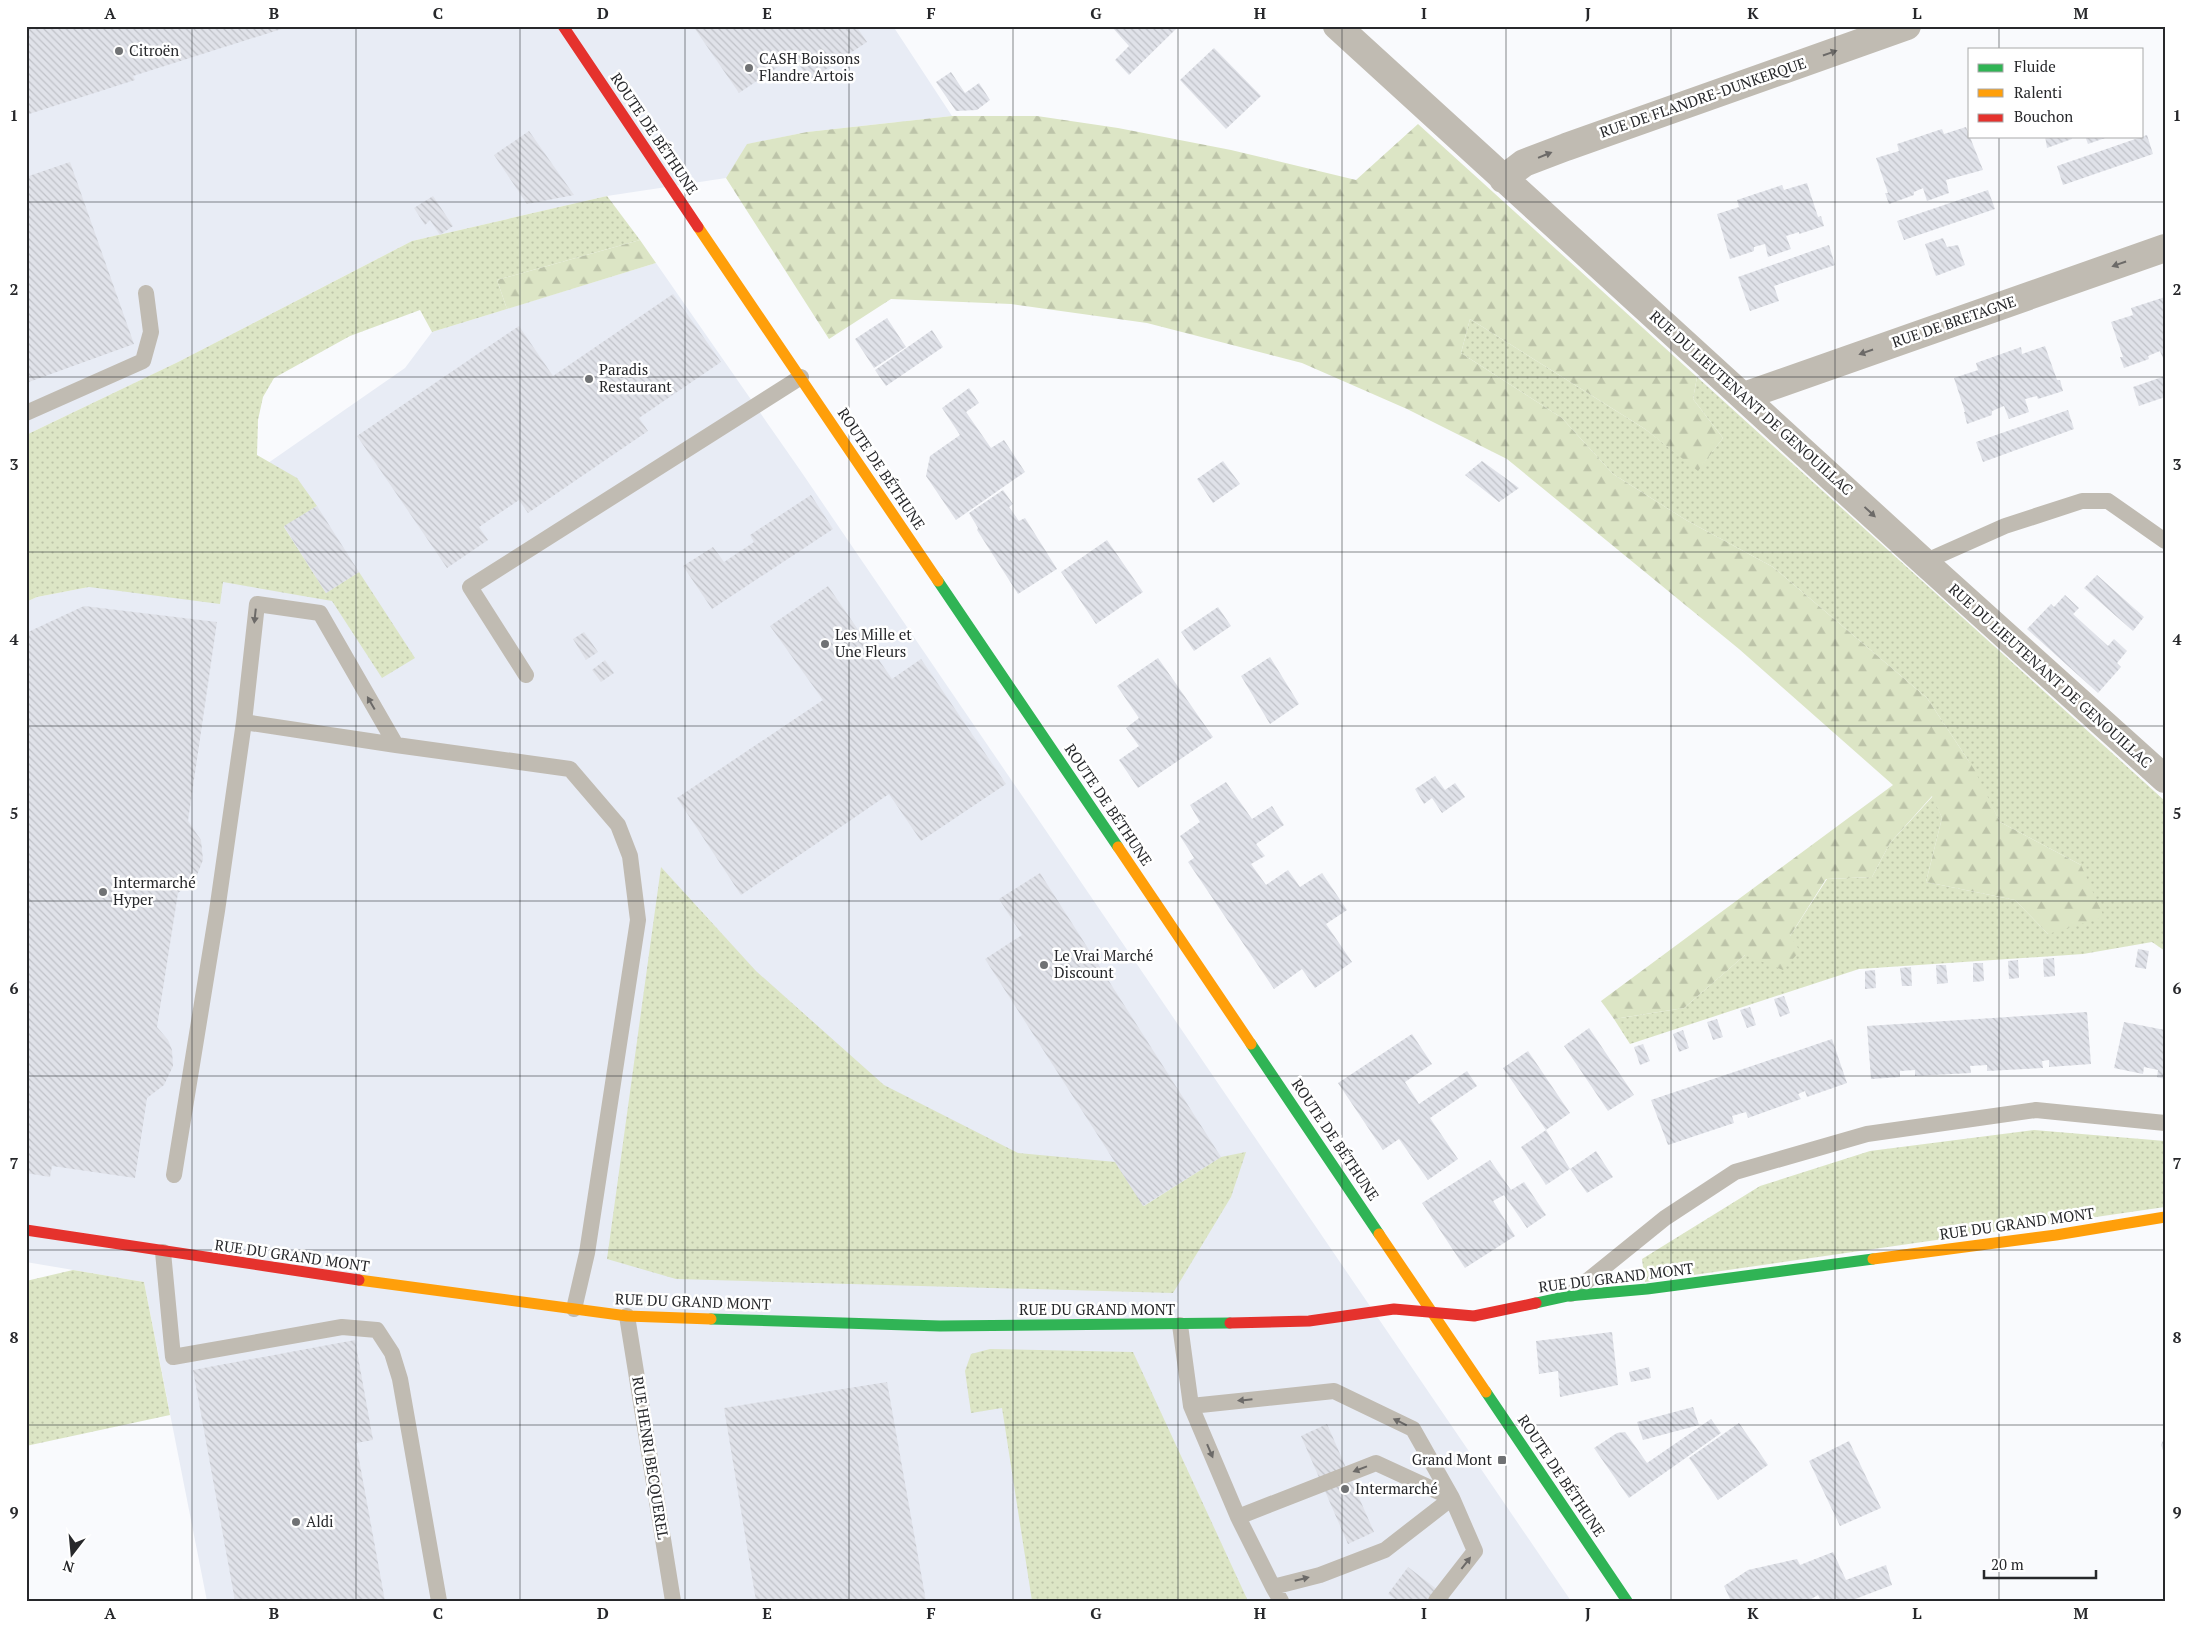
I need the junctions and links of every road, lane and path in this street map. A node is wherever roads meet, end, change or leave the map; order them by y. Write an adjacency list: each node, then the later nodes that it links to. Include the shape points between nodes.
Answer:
1 (563, 26): 7 (street, ROUTE DE BÉTHUNE)
2 (1337, 26): 4 (street, RUE DU LIEUTENANT DE GENOUILLAC)
3 (1907, 26): 4 (street, RUE DE FLANDRE-DUNKERQUE, one-way to 3, via 1524,163 1566,147)
4 (1503, 179): 8 (street, RUE DU LIEUTENANT DE GENOUILLAC)
5 (2165, 248): 8 (street, RUE DE BRETAGNE, one-way to 8)
6 (146, 293): 9 (lane, via 151,332 143,361)
7 (801, 377): 12 (lane, via 470,587); 23 (street, ROUTE DE BÉTHUNE)
8 (1744, 396): 11 (street, RUE DU LIEUTENANT DE GENOUILLAC, one-way to 11)
9 (26, 412)
10 (2165, 541): 11 (lane, via 2108,501 2082,501 2005,526)
11 (1924, 562): 15 (street, RUE DU LIEUTENANT DE GENOUILLAC)
12 (526, 675)
13 (244, 722): 14 (lane); 14 (lane, one-way to 13, via 320,613 257,604); 17 (lane, via 218,911)
14 (396, 745): 22 (lane, via 570,769 618,825 630,856 638,920 587,1252)
15 (2165, 779)
16 (2165, 1123): 21 (lane, via 2036,1110 1868,1134 1735,1172 1665,1218)
17 (174, 1175)
18 (2165, 1217): 21 (street, RUE DU GRAND MONT, via 2056,1235)
19 (26, 1230): 20 (street, RUE DU GRAND MONT)
20 (163, 1252): 22 (street, RUE DU GRAND MONT); 30 (lane, via 173,1357 342,1327 377,1330 392,1353 400,1379)
21 (1568, 1296): 23 (street, RUE DU GRAND MONT, via 1474,1316)
22 (574, 1309): 24 (street, RUE DU GRAND MONT)
23 (1433, 1311): 25 (street, RUE DU GRAND MONT, via 1394,1309 1309,1322); 33 (street, ROUTE DE BÉTHUNE)
24 (627, 1316): 25 (street, RUE DU GRAND MONT, via 940,1326); 31 (lane, RUE HENRI BECQUEREL)
25 (1180, 1325): 26 (lane)
26 (1191, 1406): 27 (lane, one-way to 26, via 1413,1429 1334,1391); 28 (lane, one-way to 28)
27 (1452, 1498): 28 (lane, one-way to 28, via 1376,1462); 29 (lane, one-way to 27, via 1385,1550); 32 (lane, one-way to 27, via 1475,1552)
28 (1238, 1517): 29 (lane)
29 (1277, 1594)
30 (439, 1601)
31 (673, 1601)
32 (1436, 1601)
33 (1627, 1601)

